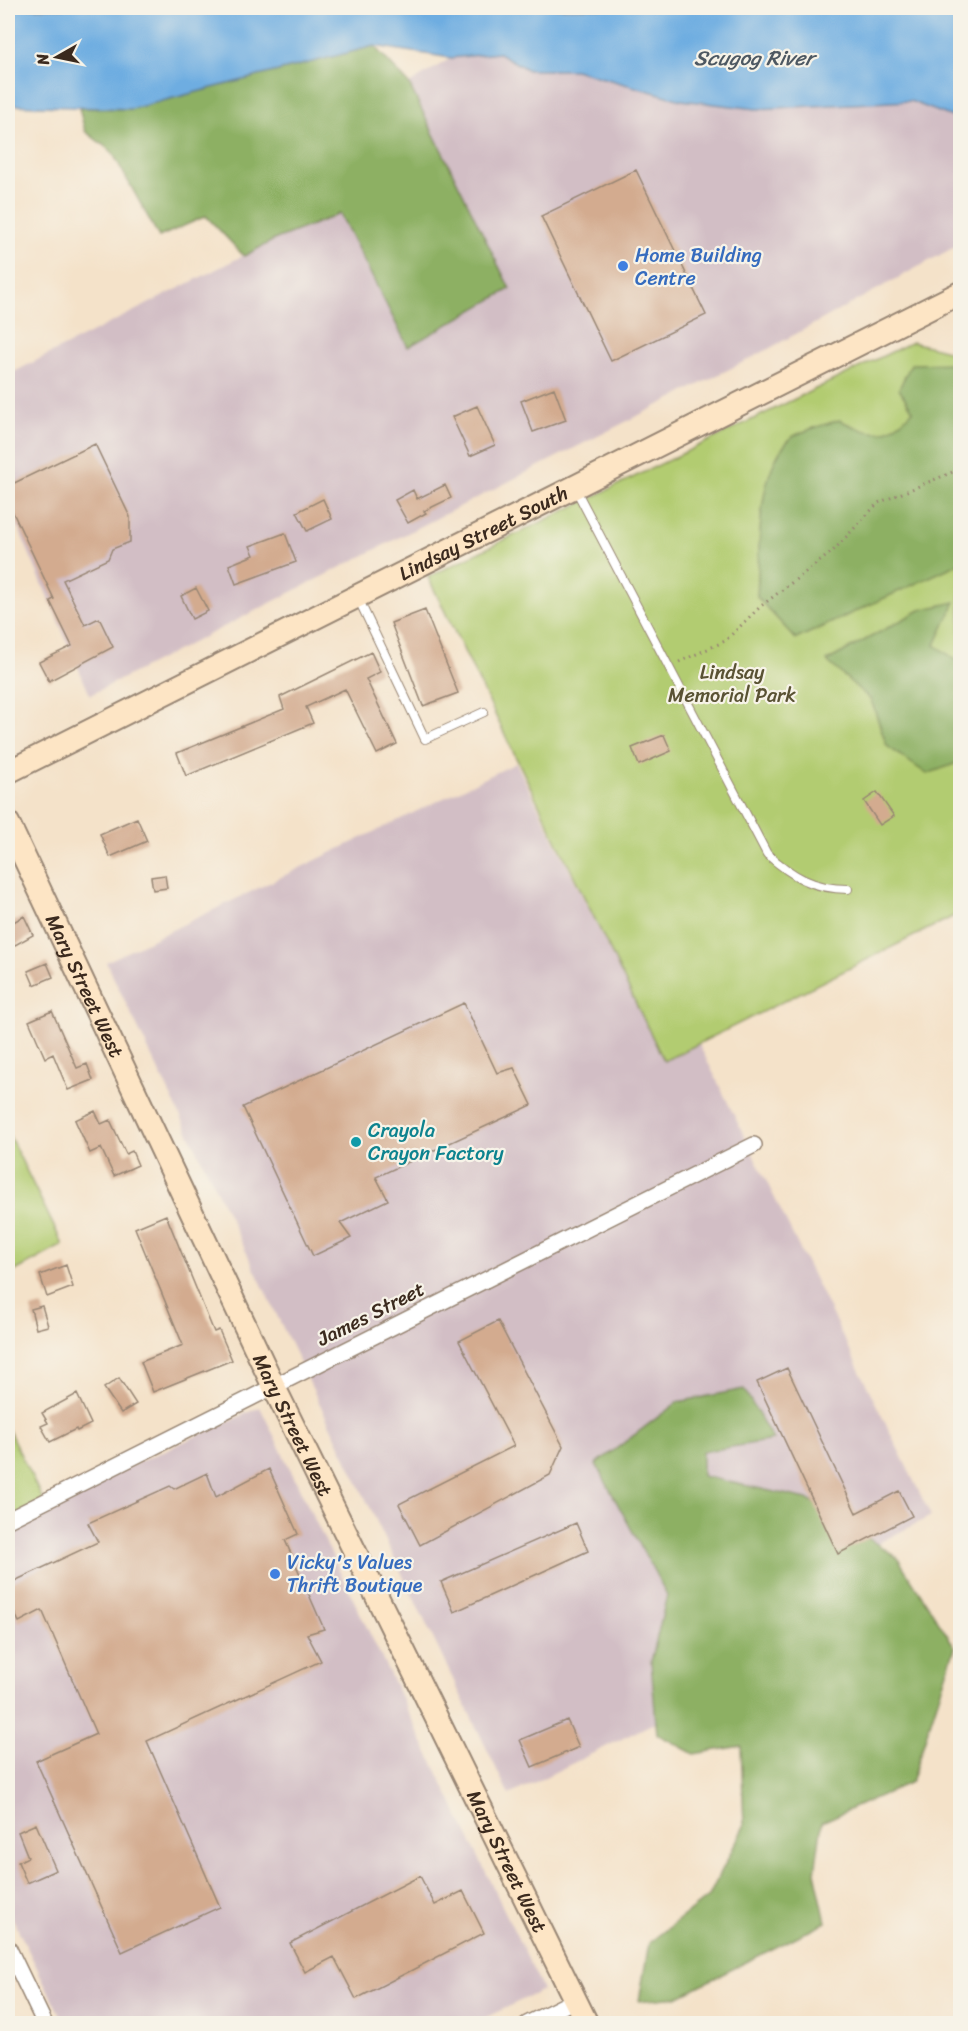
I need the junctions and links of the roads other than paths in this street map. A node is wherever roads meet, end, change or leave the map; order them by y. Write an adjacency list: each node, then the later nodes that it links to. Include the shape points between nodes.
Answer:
1 (960, 293): 2 (street, Lindsay Street South)
2 (575, 487): 3 (street, Lindsay Street South); 7 (lane, via 767,854 791,875 810,884)
3 (357, 597): 4 (lane, via 425,739); 5 (street, Lindsay Street South)
4 (484, 712)
5 (8, 772)
6 (8, 823): 9 (street, Mary Street West)
7 (848, 889)
8 (754, 1145): 9 (street, James Street)
9 (274, 1387): 10 (street, James Street); 12 (street, Mary Street West)
10 (8, 1520)
11 (8, 1947): 13 (street)
12 (575, 2000): 14 (street); 15 (street, Mary Street West)
13 (45, 2024)
14 (527, 2024)
15 (587, 2024)

